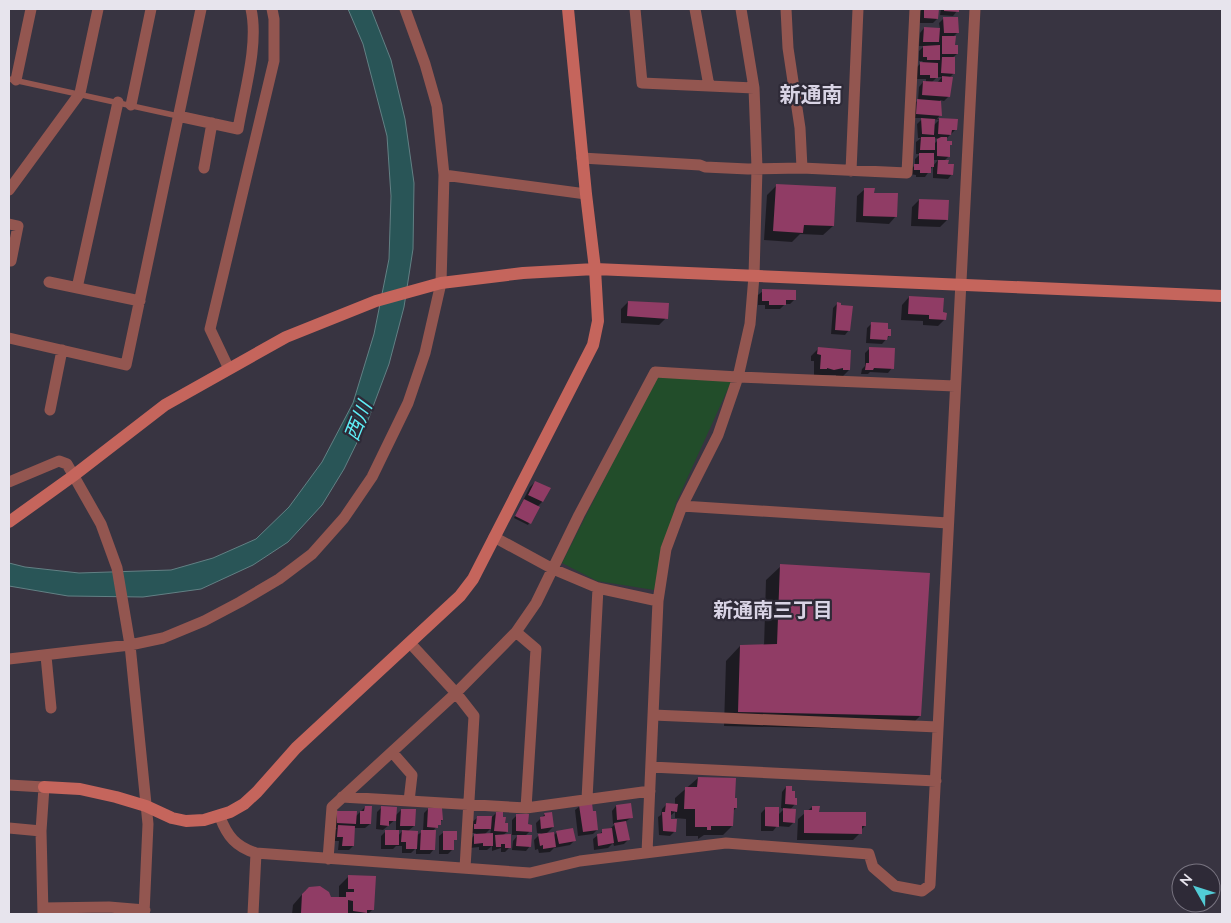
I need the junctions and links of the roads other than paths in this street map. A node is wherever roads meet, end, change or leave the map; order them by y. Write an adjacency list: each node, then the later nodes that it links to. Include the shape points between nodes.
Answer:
1 (31, 9): 16 (street)
2 (98, 9): 19 (street)
3 (151, 9): 21 (street)
4 (201, 9): 22 (street)
5 (251, 9): 23 (street, via 254,22 252,51 238,129)
6 (272, 9): 44 (street, via 274,61 210,329)
7 (405, 9): 29 (street, via 426,64 437,106)
8 (568, 9): 24 (street)
9 (635, 9): 17 (street, via 642,83)
10 (695, 9): 17 (street)
11 (741, 9): 18 (street)
12 (786, 9): 27 (street)
13 (858, 9): 28 (street)
14 (916, 9): 28 (street, via 907,173)
15 (975, 9): 38 (street)
16 (12, 80): 19 (lane)
17 (709, 86): 18 (street)
18 (754, 88): 26 (street)
19 (80, 93): 20 (lane); 30 (street)
20 (118, 102): 21 (lane); 39 (street)
21 (131, 105): 22 (lane)
22 (178, 116): 23 (street); 41 (street)
23 (212, 123): 25 (street)
24 (582, 158): 26 (street); 31 (street)
25 (204, 168)
26 (757, 168): 27 (street); 35 (street)
27 (802, 168): 28 (street)
28 (851, 171)
29 (444, 175): 31 (street); 37 (street)
30 (9, 190)
31 (586, 194): 34 (street)
32 (9, 224): 33 (street, via 18,226)
33 (12, 261)
34 (595, 269): 35 (street); 37 (street, via 523,273); 53 (street, via 598,321 593,345)
35 (754, 276): 38 (street); 45 (street, via 750,324)
36 (49, 282): 39 (street)
37 (441, 283): 44 (street, via 376,301 286,337); 59 (street, via 425,353 408,403 372,477 344,518 312,554 279,579 204,621 163,638)
38 (961, 285): 40 (street); 46 (street)
39 (77, 288): 41 (street)
40 (1222, 296)
41 (140, 301): 43 (street, via 126,365)
42 (9, 338): 43 (street)
43 (62, 350): 47 (street)
44 (229, 369): 48 (street, via 165,405)
45 (738, 377): 46 (street); 50 (street, via 718,435); 54 (street, via 655,372)
46 (955, 386): 52 (street)
47 (50, 410)
48 (73, 476): 49 (street, via 67,464 59,461); 51 (street); 59 (street, via 101,524 116,568)
49 (9, 482)
50 (682, 506): 52 (street); 56 (street, via 666,549)
51 (9, 522)
52 (948, 523): 65 (street)
53 (494, 537): 54 (street); 58 (street, via 473,579 460,596)
54 (554, 569): 55 (street); 57 (street)
55 (598, 588): 56 (street); 73 (street)
56 (658, 601): 64 (street)
57 (516, 632): 62 (street); 77 (street, via 536,649)
58 (410, 643): 62 (street); 78 (street, via 296,748 244,804)
59 (130, 645): 60 (street); 76 (street)
60 (46, 656): 61 (street); 63 (street)
61 (9, 659)
62 (456, 693): 66 (street); 75 (street, via 474,716)
63 (51, 708)
64 (653, 715): 65 (street); 67 (street)
65 (938, 727): 68 (street)
66 (392, 752): 72 (street); 74 (street, via 412,775)
67 (651, 767): 68 (street); 71 (street)
68 (936, 781): 81 (street, via 930,885 922,891 895,886 873,867 869,854 726,843)
69 (9, 785): 70 (street)
70 (44, 787): 76 (street, via 80,789); 80 (street)
71 (650, 790): 73 (street); 81 (street)
72 (342, 797): 74 (street); 83 (street, via 332,806)
73 (587, 799): 77 (street)
74 (409, 801): 75 (street)
75 (468, 805): 77 (street); 84 (street)
76 (146, 806): 78 (street, via 186,821); 86 (street)
77 (526, 808)
78 (220, 816): 82 (street, via 233,841)
79 (9, 828): 80 (street)
80 (41, 831): 85 (street)
81 (647, 853): 84 (street, via 580,860 530,873)
82 (255, 858): 83 (street); 87 (street)
83 (328, 859): 84 (street)
84 (465, 868)
85 (43, 911): 86 (street, via 109,907)
86 (144, 912)
87 (253, 914)

